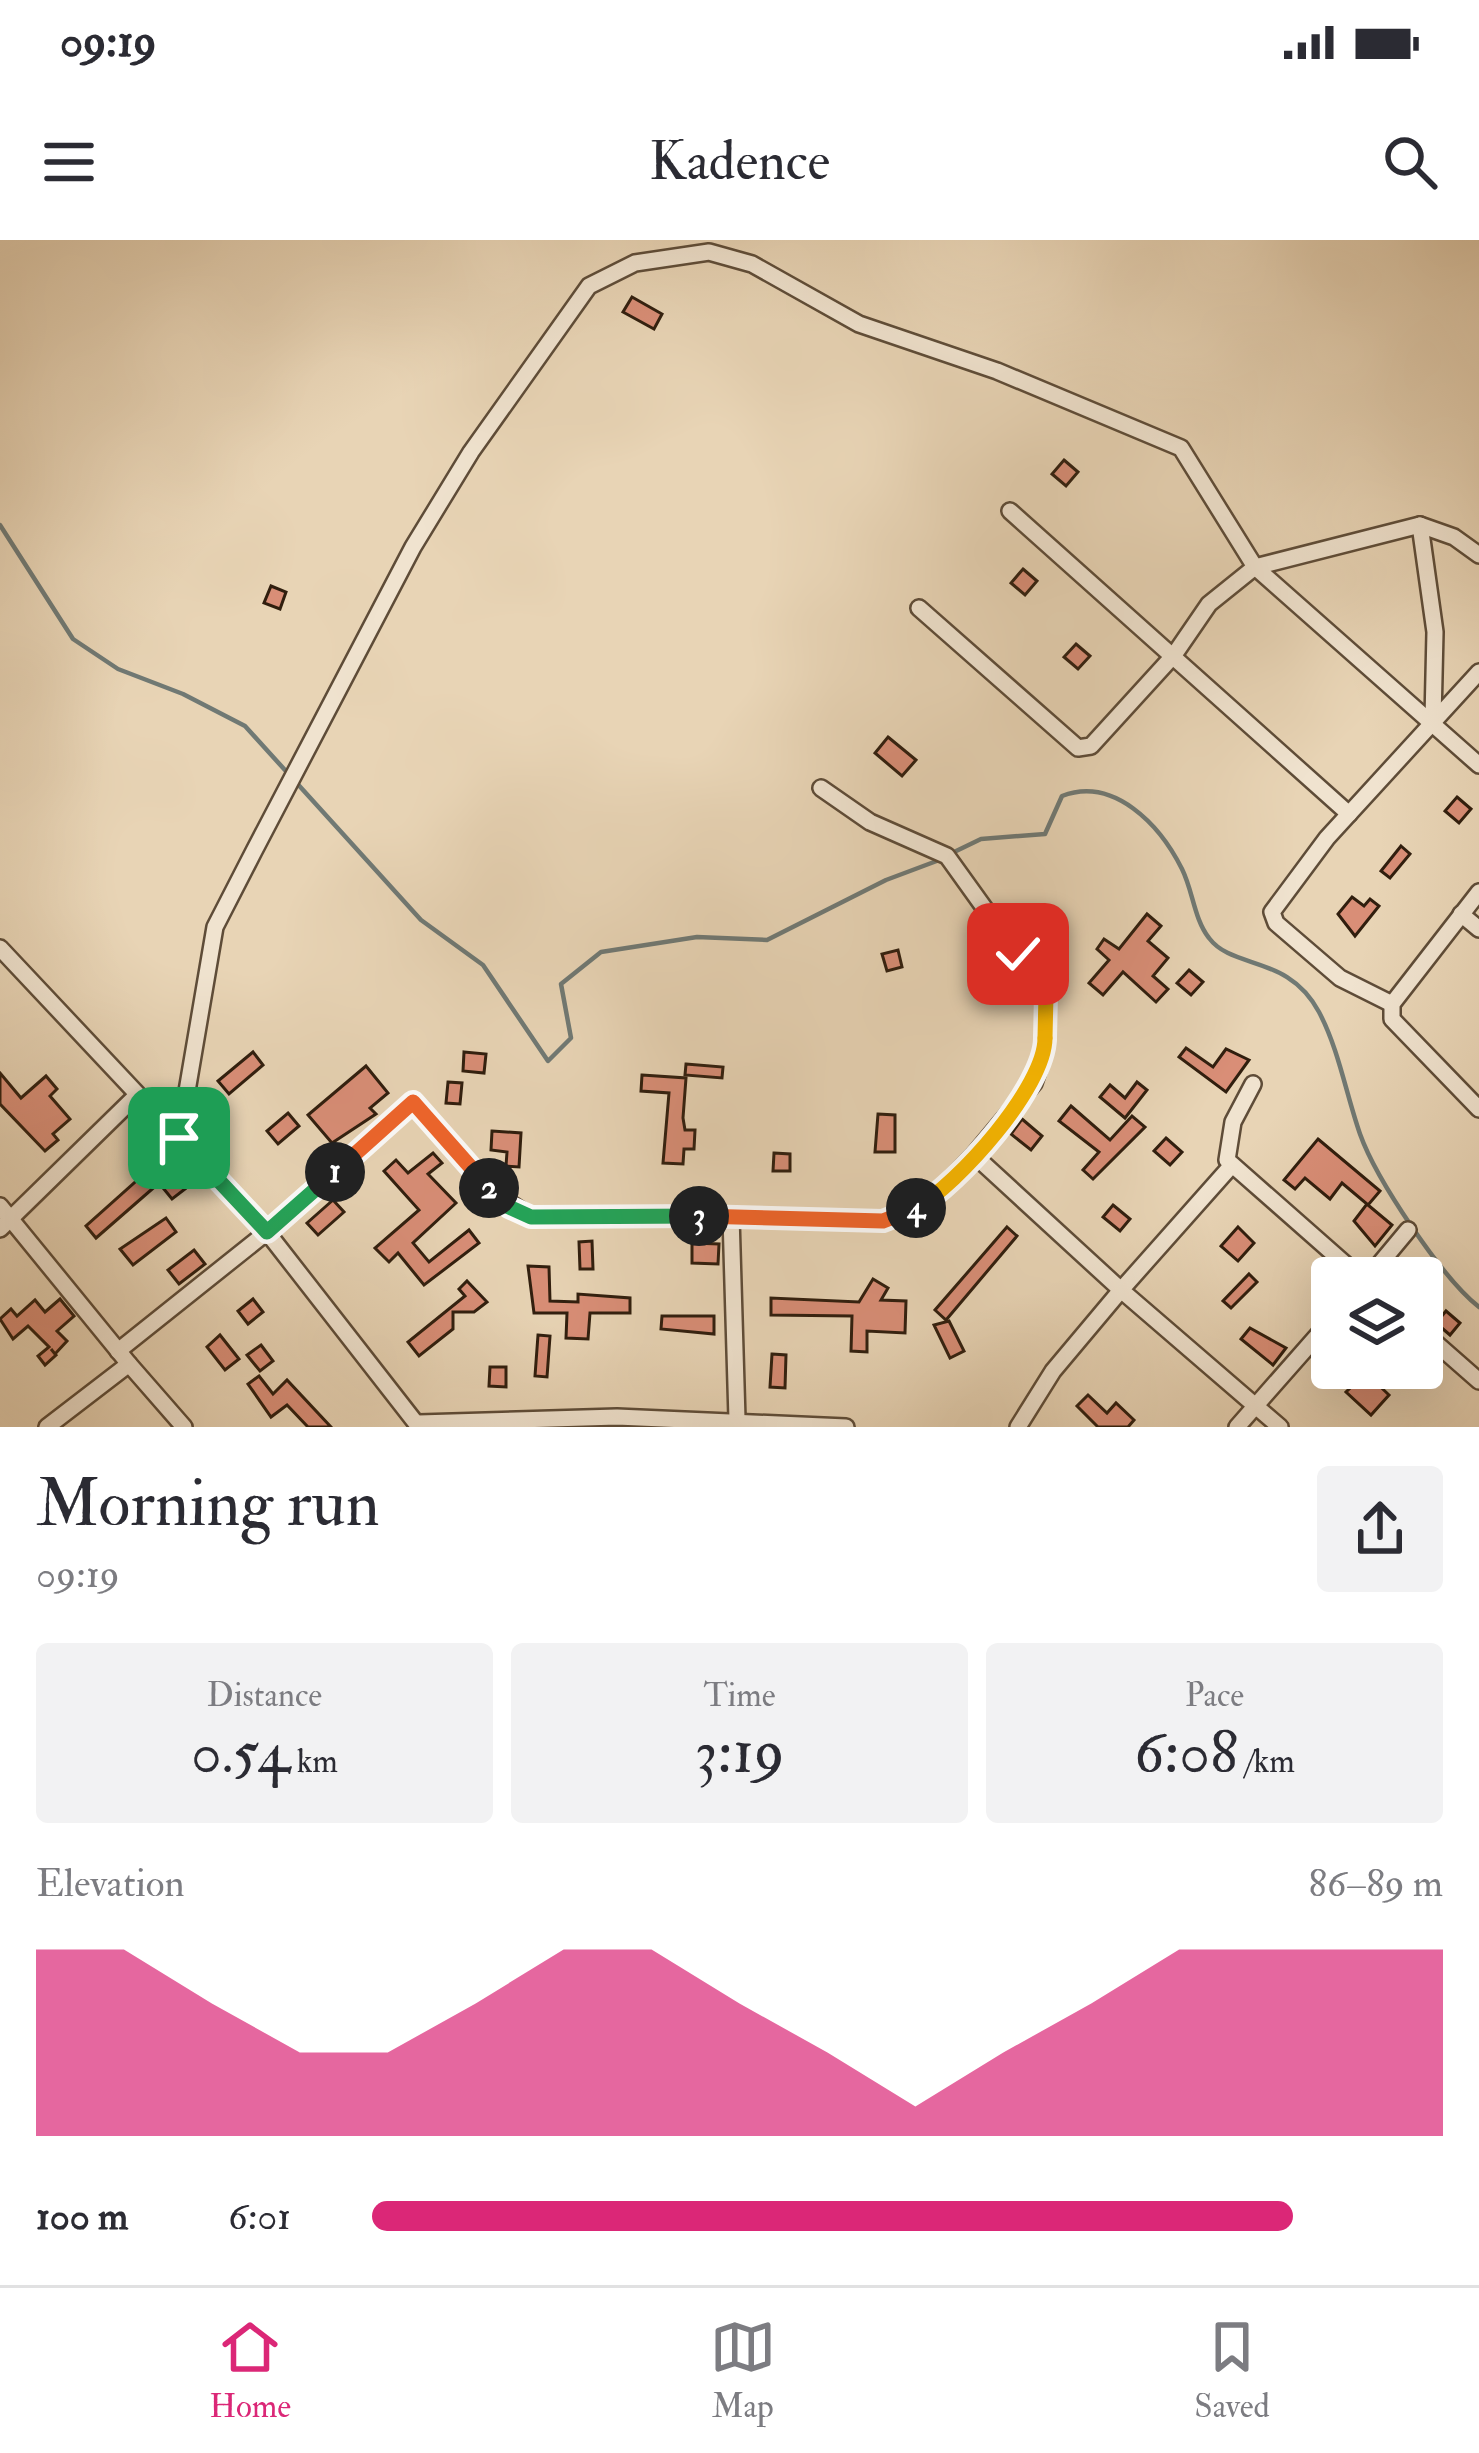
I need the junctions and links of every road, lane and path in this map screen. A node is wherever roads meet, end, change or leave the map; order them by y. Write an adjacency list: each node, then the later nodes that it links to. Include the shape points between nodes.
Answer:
1 (1010, 511): 6 (street)
2 (1420, 525): 3 (street); 4 (street); 8 (street, via 1435,632)
3 (1479, 555)
4 (1255, 567): 6 (street, via 1209,604); 8 (street); 20 (street, via 1181,448 859,324 752,264 709,252 634,263 589,286 413,548 214,927)
5 (919, 608): 6 (street, via 1078,748 1091,746)
6 (1174, 655): 11 (street)
7 (1479, 672): 8 (street)
8 (1432, 719): 9 (street); 11 (street)
9 (1479, 765)
10 (820, 788): 21 (street, via 870,823 947,856 1046,994 1045,1049 1034,1082)
11 (1348, 814): 16 (street, via 1272,912 1340,978)
12 (1479, 892): 13 (street)
13 (1461, 914): 14 (street); 16 (street)
14 (1479, 929)
15 (0, 948): 18 (street)
16 (1392, 1004): 19 (street, via 1401,1034)
17 (1253, 1084): 22 (street, via 1233,1122)
18 (137, 1095): 20 (street); 24 (street)
19 (1479, 1109)
20 (179, 1138): 26 (street)
21 (974, 1155): 23 (street, via 931,1199 883,1221); 29 (street)
22 (1232, 1165): 27 (street); 29 (street)
23 (731, 1216): 26 (street, via 531,1217 492,1191 413,1102); 35 (street)
24 (4, 1218): 32 (street)
25 (1408, 1230): 28 (street)
26 (267, 1232): 32 (street); 37 (street)
27 (1339, 1257)
28 (1383, 1257)
29 (1121, 1290): 34 (street); 42 (street)
30 (1311, 1343): 34 (street)
31 (1443, 1349): 33 (street)
32 (123, 1357): 39 (street); 40 (street)
33 (1479, 1381)
34 (1256, 1407): 43 (street); 44 (street)
35 (736, 1419): 36 (street); 38 (street)
36 (617, 1422): 37 (street)
37 (419, 1425)
38 (820, 1425): 41 (street)
39 (47, 1427)
40 (184, 1427)
41 (846, 1427)
42 (1018, 1427)
43 (1237, 1427)
44 (1280, 1427)

